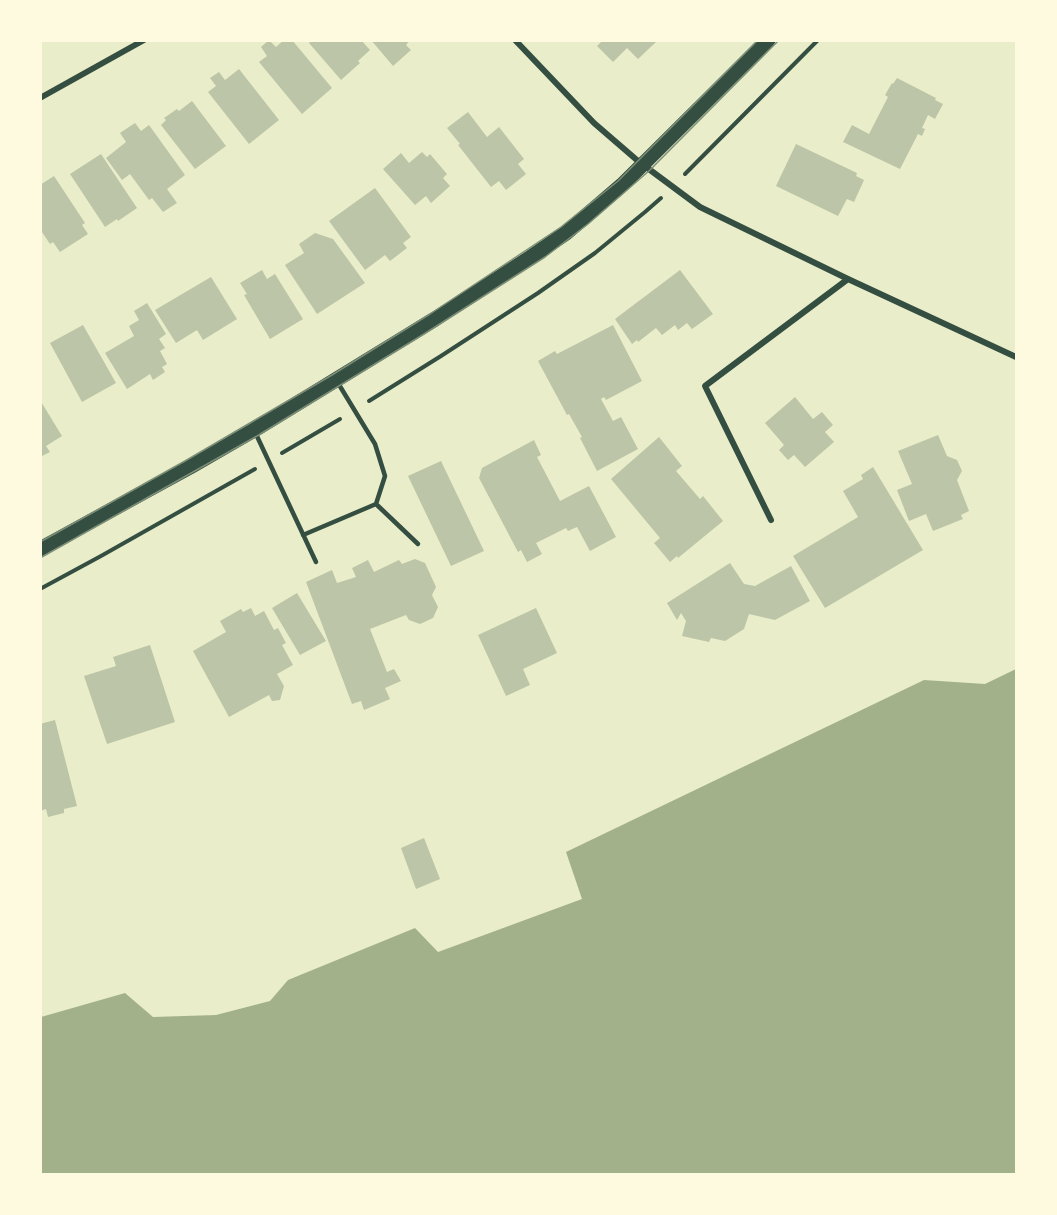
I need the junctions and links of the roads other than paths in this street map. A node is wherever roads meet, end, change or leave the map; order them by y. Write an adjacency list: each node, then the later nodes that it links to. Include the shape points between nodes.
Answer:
1 (144, 40): 4 (street)
2 (515, 40): 5 (street, via 594,123)
3 (768, 40): 5 (main road)
4 (40, 98)
5 (644, 165): 6 (street, via 700,207); 8 (main road, via 566,233)
6 (848, 279): 7 (street); 11 (street, via 705,386)
7 (1017, 357)
8 (337, 380): 9 (main road); 10 (lane, via 375,444 382,465 385,476)
9 (254, 430): 12 (lane); 14 (main road)
10 (376, 504): 12 (lane); 13 (lane)
11 (771, 520)
12 (303, 535): 15 (lane)
13 (417, 544)
14 (40, 549)
15 (316, 562)

